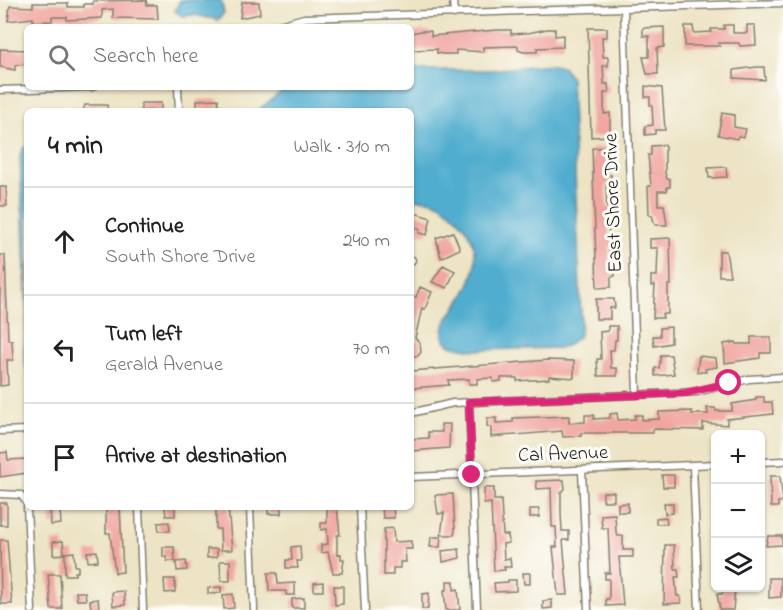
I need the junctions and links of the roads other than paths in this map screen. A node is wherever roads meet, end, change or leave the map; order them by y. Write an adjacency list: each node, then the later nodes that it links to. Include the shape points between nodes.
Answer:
1 (453, 0): 4 (street)
2 (783, 3): 3 (street)
3 (624, 9): 4 (street); 11 (street, East Shore Drive)
4 (454, 14): 5 (street, via 304,18)
5 (283, 24)
6 (24, 89): 7 (street)
7 (0, 90)
8 (178, 90): 9 (street)
9 (179, 108)
10 (783, 377): 11 (street, via 749,379 697,392)
11 (637, 394): 12 (street)
12 (469, 402): 13 (street); 21 (street)
13 (414, 412)
14 (24, 430): 15 (street)
15 (0, 431)
16 (783, 461): 17 (street)
17 (765, 462)
18 (711, 465): 19 (street, Cal Avenue)
19 (693, 466): 20 (street, Cal Avenue); 35 (street)
20 (582, 470): 21 (street, Cal Avenue); 34 (street)
21 (472, 475): 22 (street, Cal Avenue); 33 (street)
22 (414, 477)
23 (0, 494): 24 (street, via 16,494)
24 (24, 501)
25 (26, 510): 29 (street)
26 (139, 510): 30 (street)
27 (250, 510): 31 (street)
28 (360, 510): 32 (street)
29 (32, 610)
30 (143, 610)
31 (254, 610)
32 (365, 610)
33 (477, 610)
34 (588, 610)
35 (699, 610)

